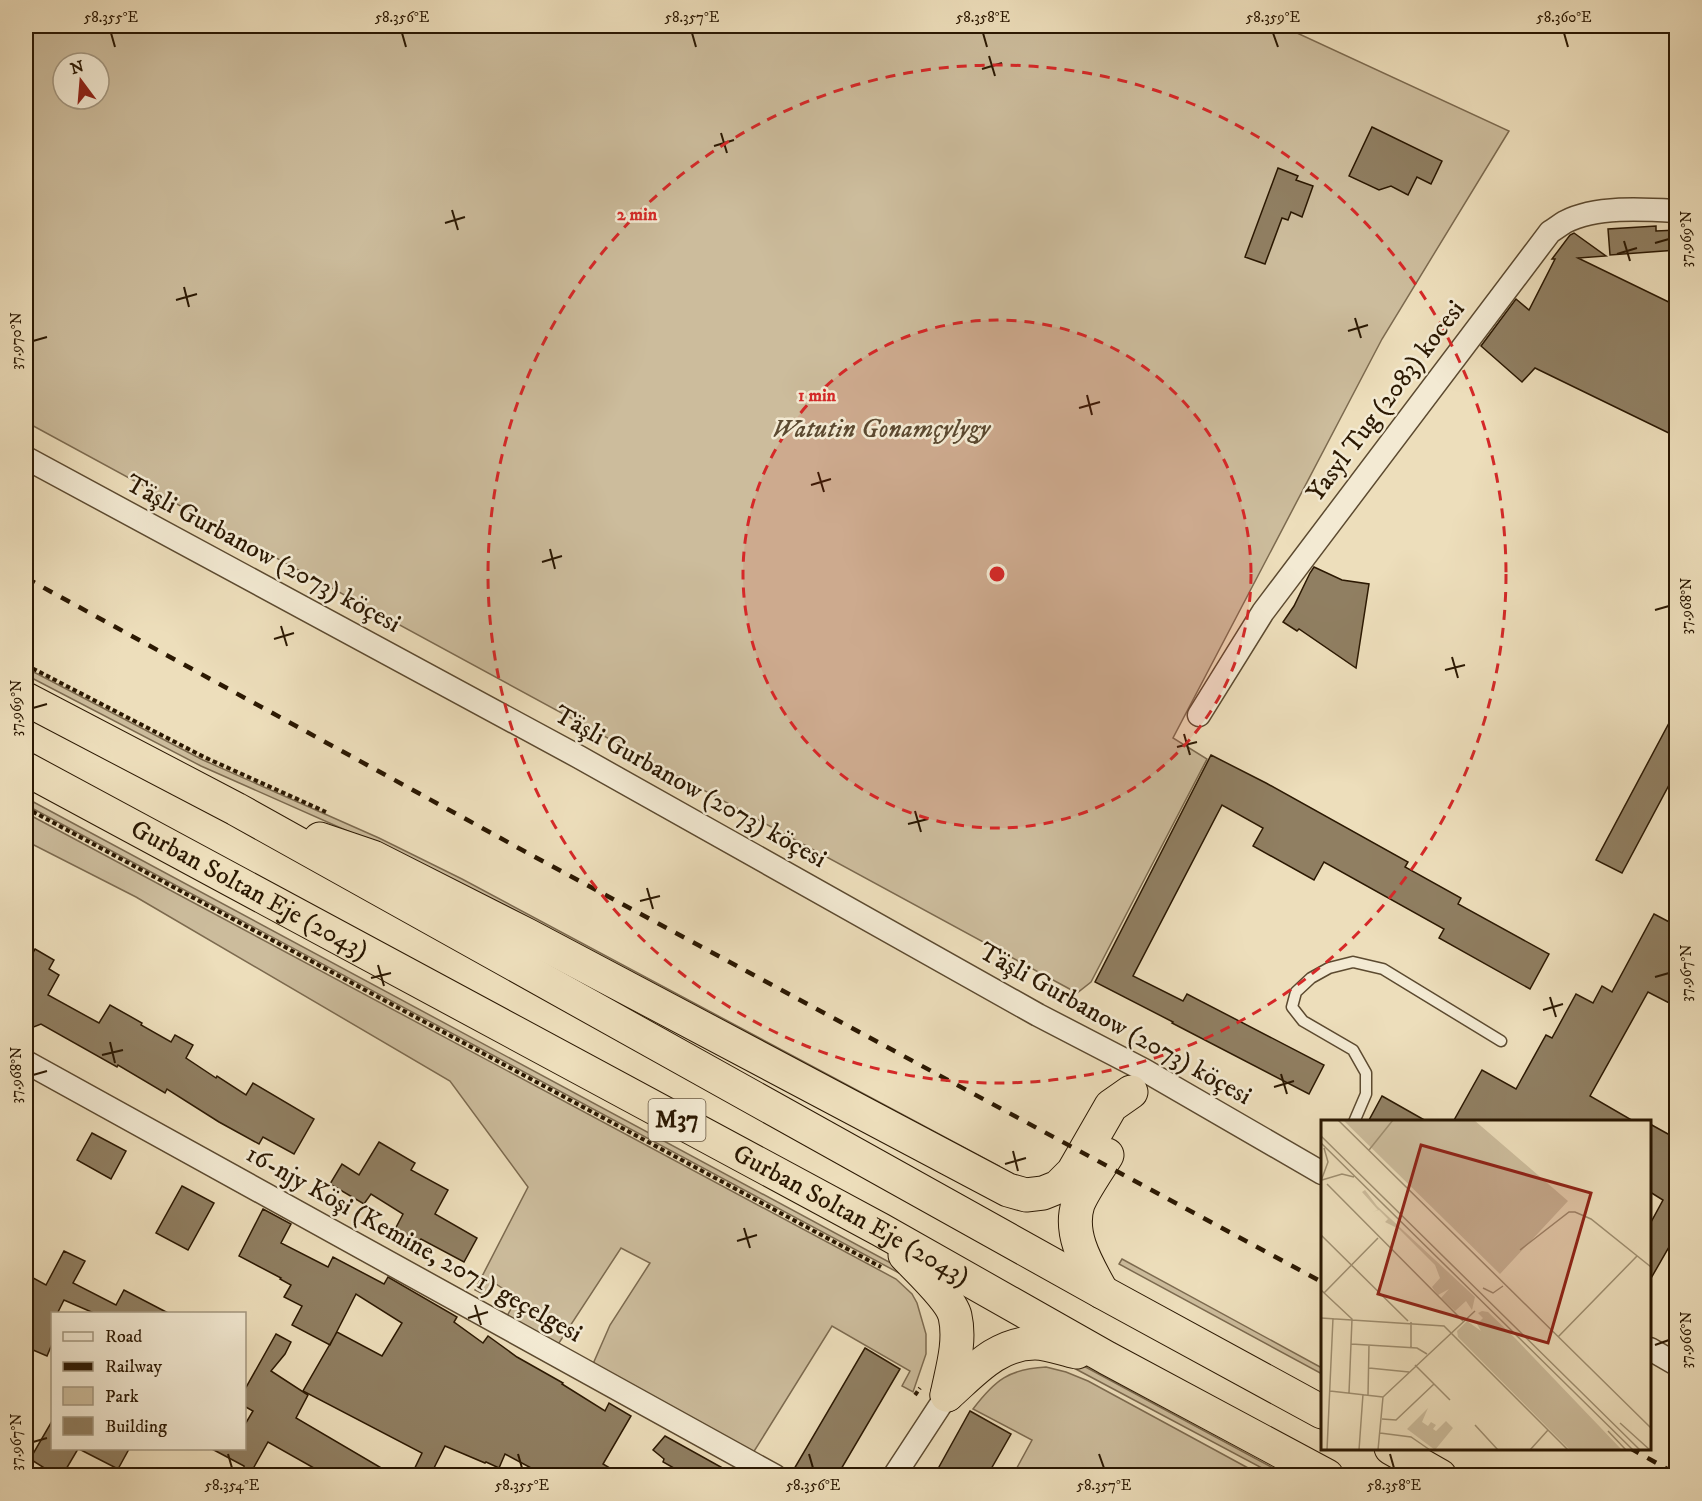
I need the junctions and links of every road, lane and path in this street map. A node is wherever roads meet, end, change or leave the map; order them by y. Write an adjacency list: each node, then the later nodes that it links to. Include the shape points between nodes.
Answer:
1 (1677, 211): 4 (street, Yasyl Tug (2083) kocesi, via 1636,209 1586,215 1550,232 1263,612)
2 (26, 458): 10 (street, Täşli Gurbanow (2073) köçesi, via 579,757 1038,1015)
3 (26, 699): 7 (highway, M37)
4 (1199, 715)
5 (26, 769): 13 (highway, Gurban Soltan Eje (2043) / M37)
6 (26, 808): 14 (path)
7 (236, 809): 10 (highway, via 373,857 1008,1190 1026,1195 1058,1187 1073,1172 1111,1106); 15 (highway, M37)
8 (1501, 1041): 11 (lane, via 1383,969 1353,962 1329,968 1296,992 1292,1008 1303,1022 1353,1050 1366,1072 1366,1094)
9 (26, 1062): 22 (street, 16-njy Köşi (Kemine, 2071) geçelgesi)
10 (1137, 1081): 12 (street, Täşli Gurbanow (2073) köçesi); 15 (highway, via 1130,1116 1078,1204 1075,1228 1083,1256)
11 (1355, 1120)
12 (1321, 1172)
13 (881, 1230): 17 (highway, Gurban Soltan Eje (2043) / M37); 19 (highway, via 955,1314 958,1339)
14 (889, 1271)
15 (1102, 1292): 20 (highway, M37)
16 (1651, 1350): 18 (street)
17 (1107, 1358): 19 (highway, via 1036,1343 1012,1346); 24 (highway, Gurban Soltan Eje (2043) / M37)
18 (1677, 1364)
19 (928, 1391): 23 (street)
20 (1321, 1411)
21 (1392, 1450): 25 (highway)
22 (775, 1476)
23 (894, 1476)
24 (1327, 1476)
25 (1440, 1476)

